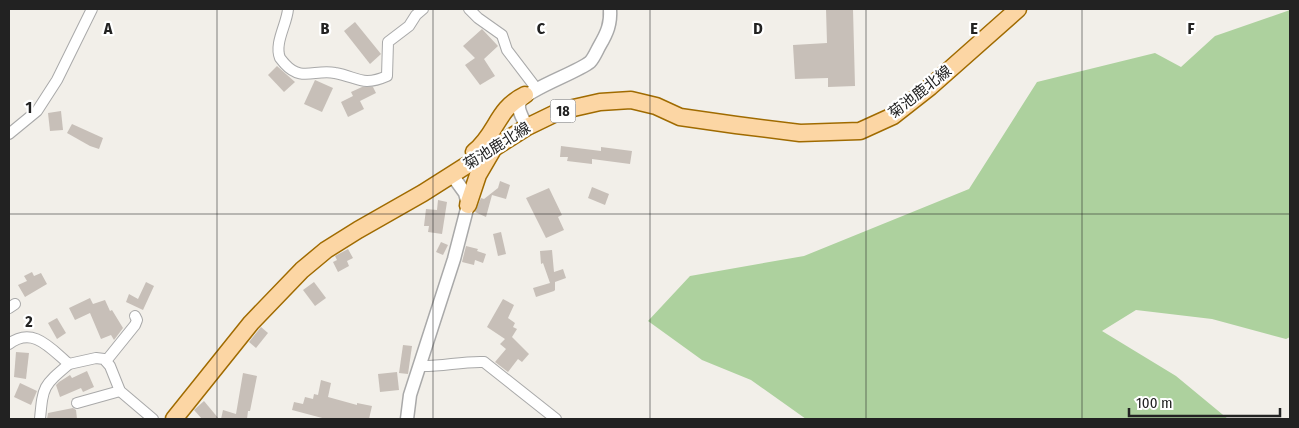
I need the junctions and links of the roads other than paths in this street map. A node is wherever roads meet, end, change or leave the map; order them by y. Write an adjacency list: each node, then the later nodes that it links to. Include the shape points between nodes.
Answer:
1 (92, 9): 9 (street, via 57,80 37,112)
2 (288, 9): 3 (street, via 279,45 280,58 291,70 300,74 335,72 358,81 374,81 387,76 388,42)
3 (424, 9)
4 (469, 9): 7 (street, via 502,35)
5 (610, 9): 7 (street, via 608,30 591,61)
6 (1018, 9): 8 (main road, 菊池鹿北線 / 18, via 893,116 860,131 800,133 736,125 680,117 656,106 631,100 600,102 560,111)
7 (531, 92): 8 (street, via 519,103 518,109); 11 (main road, via 507,107 483,145)
8 (527, 127): 10 (main road, 菊池鹿北線 / 18)
9 (9, 134)
10 (497, 145): 11 (main road, 菊池鹿北線 / 18); 12 (main road, via 478,175)
11 (446, 179): 12 (street, via 465,193); 22 (main road, 菊池鹿北線 / 18, via 326,250 302,270 251,323)
12 (468, 205): 17 (street)
13 (135, 316): 15 (street, via 135,325)
14 (9, 344): 16 (street, via 16,338 28,336 41,341)
15 (106, 361): 16 (street, via 96,358); 18 (street)
16 (68, 364): 20 (street, via 44,389)
17 (419, 366): 23 (street, via 410,394); 24 (street, via 484,362)
18 (120, 391): 19 (street); 21 (street)
19 (77, 403)
20 (40, 419)
21 (153, 419)
22 (174, 419)
23 (407, 419)
24 (556, 419)

